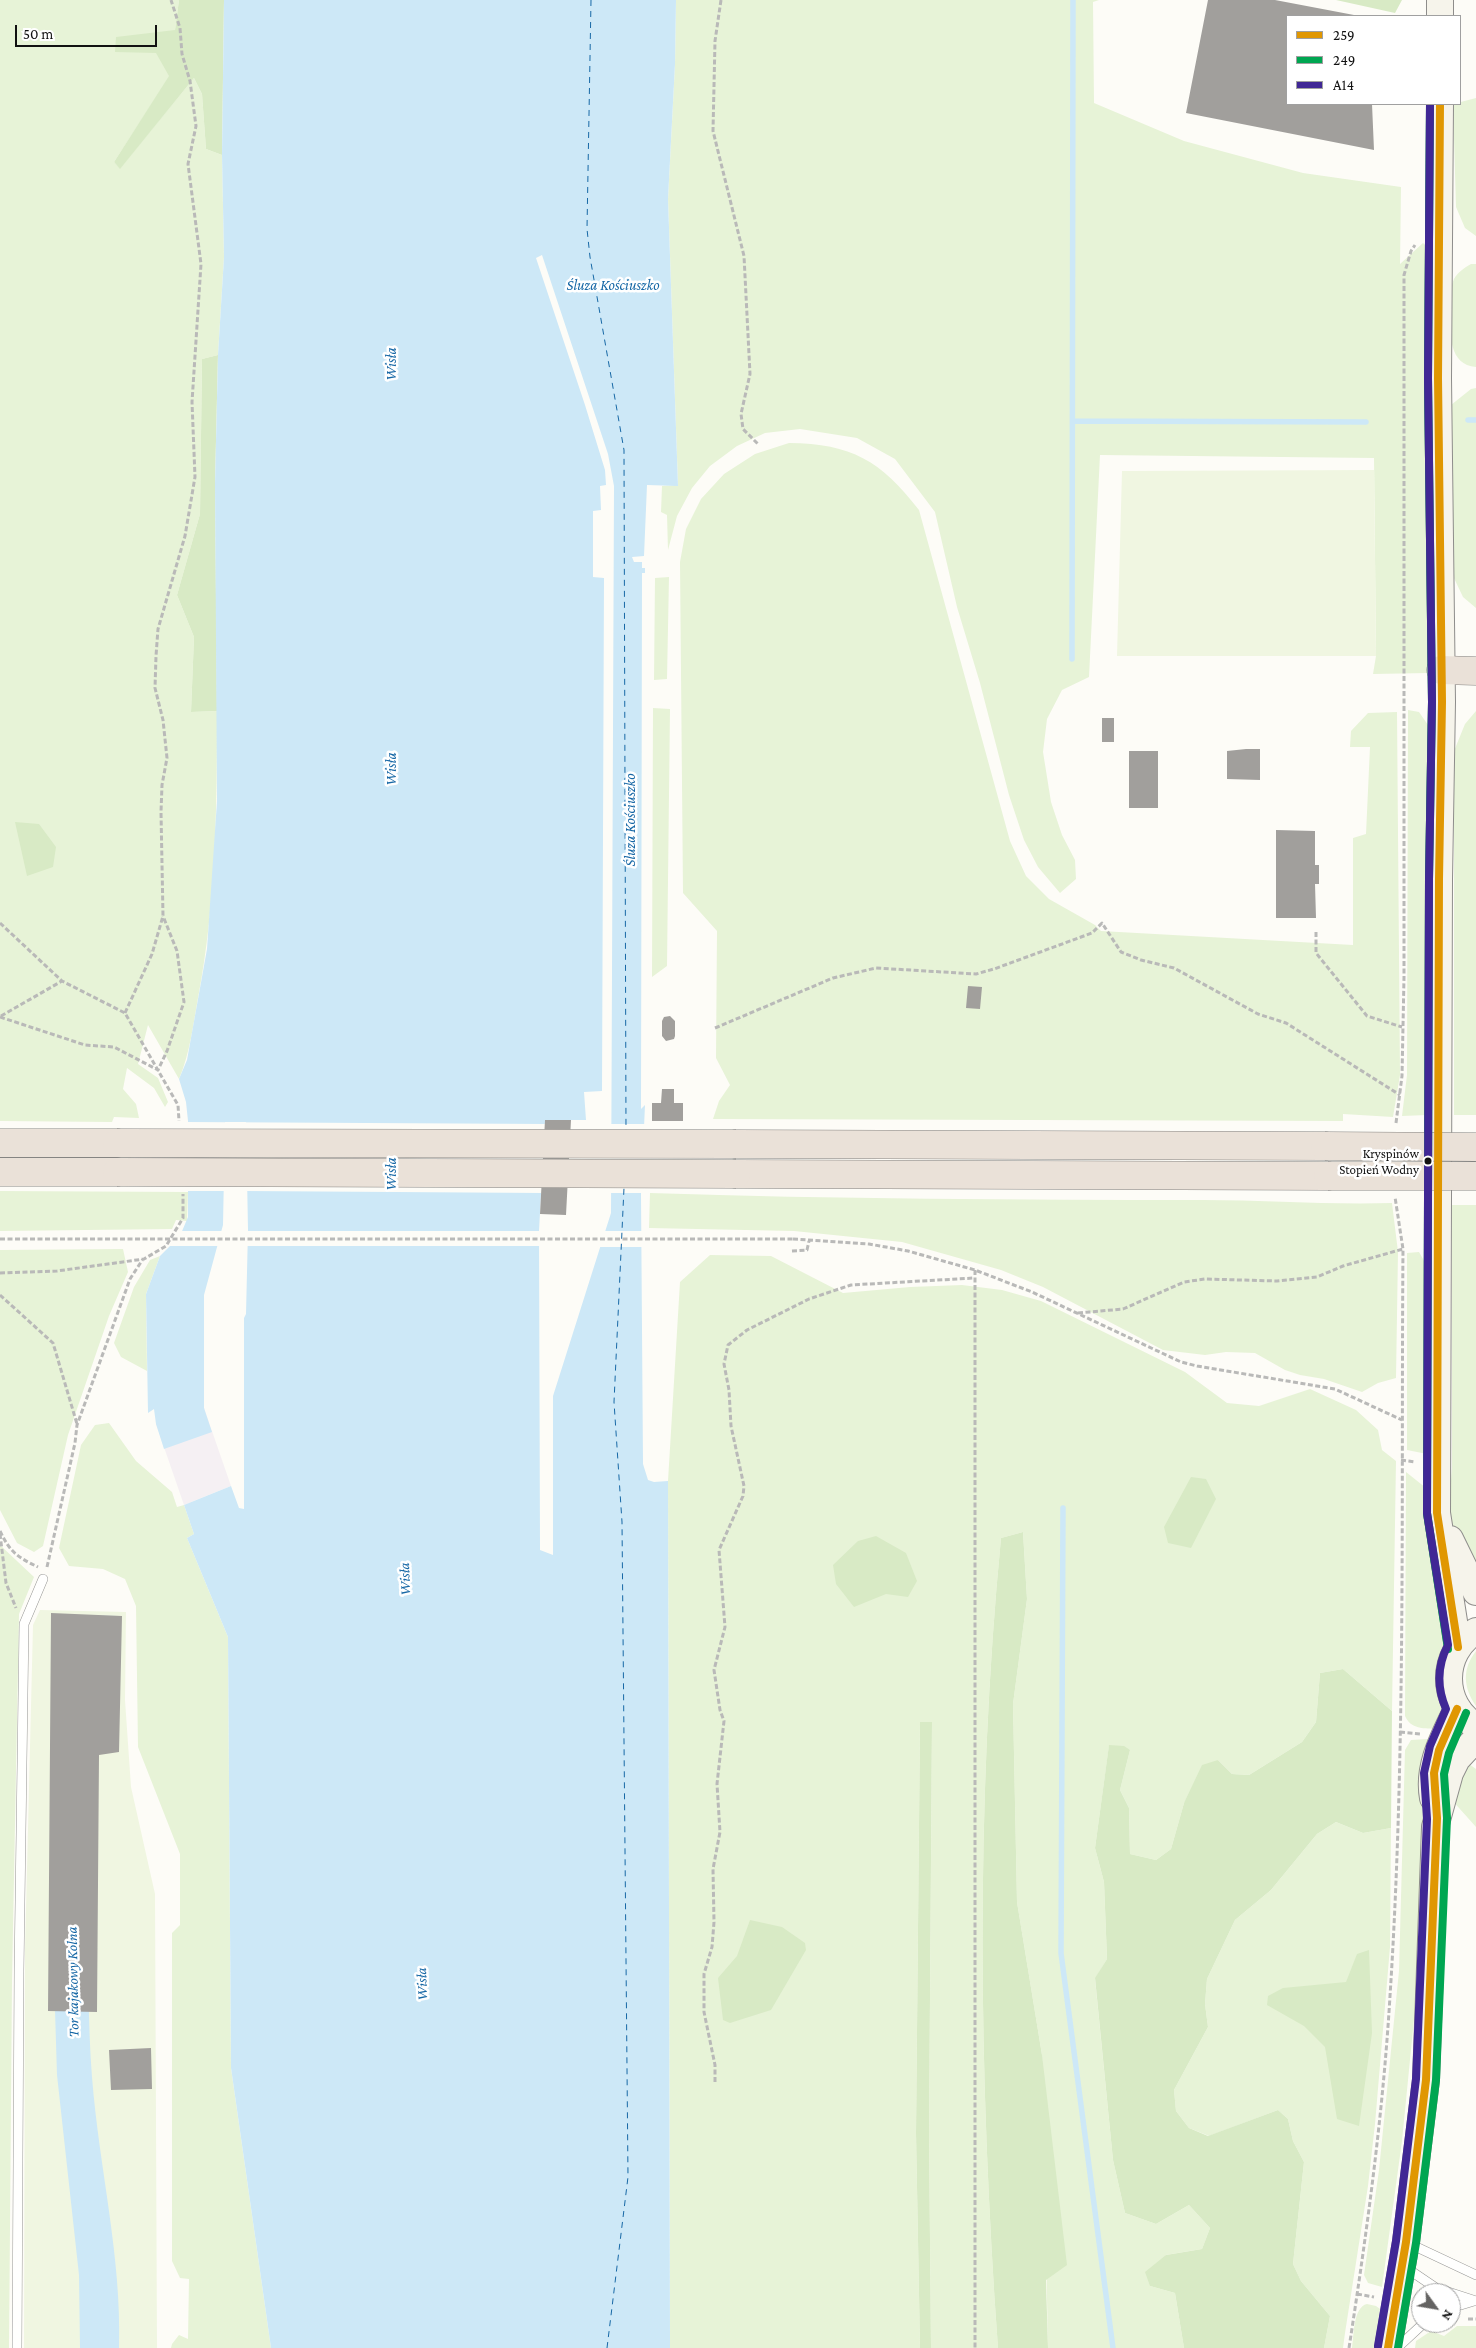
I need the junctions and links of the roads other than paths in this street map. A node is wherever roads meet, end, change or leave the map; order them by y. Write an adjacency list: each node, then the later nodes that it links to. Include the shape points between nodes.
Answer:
1 (1440, 0): 2 (main road)
2 (1440, 15)
3 (1440, 105): 4 (main road)
4 (1441, 670): 5 (highway); 10 (main road)
5 (1476, 670)
6 (0, 1143): 7 (highway, bridge)
7 (1476, 1147)
8 (0, 1172): 9 (highway, bridge)
9 (1476, 1176)
10 (1437, 1513): 12 (main road); 13 (main road)
11 (43, 1579): 23 (lane, via 24,1624 18,1971)
12 (1476, 1592)
13 (1467, 1639): 14 (main road, via 1450,1666 1448,1677)
14 (1457, 1708): 15 (main road); 17 (main road, via 1433,1770)
15 (1476, 1726)
16 (1476, 1739): 17 (main road, via 1450,1773)
17 (1436, 1818): 18 (main road, via 1426,2080)
18 (1404, 2254): 19 (lane); 20 (lane, via 1436,2288); 24 (main road)
19 (1476, 2275)
20 (1475, 2301): 21 (lane)
21 (1461, 2305)
22 (1414, 2333): 25 (lane)
23 (17, 2348)
24 (1388, 2348)
25 (1398, 2348)

